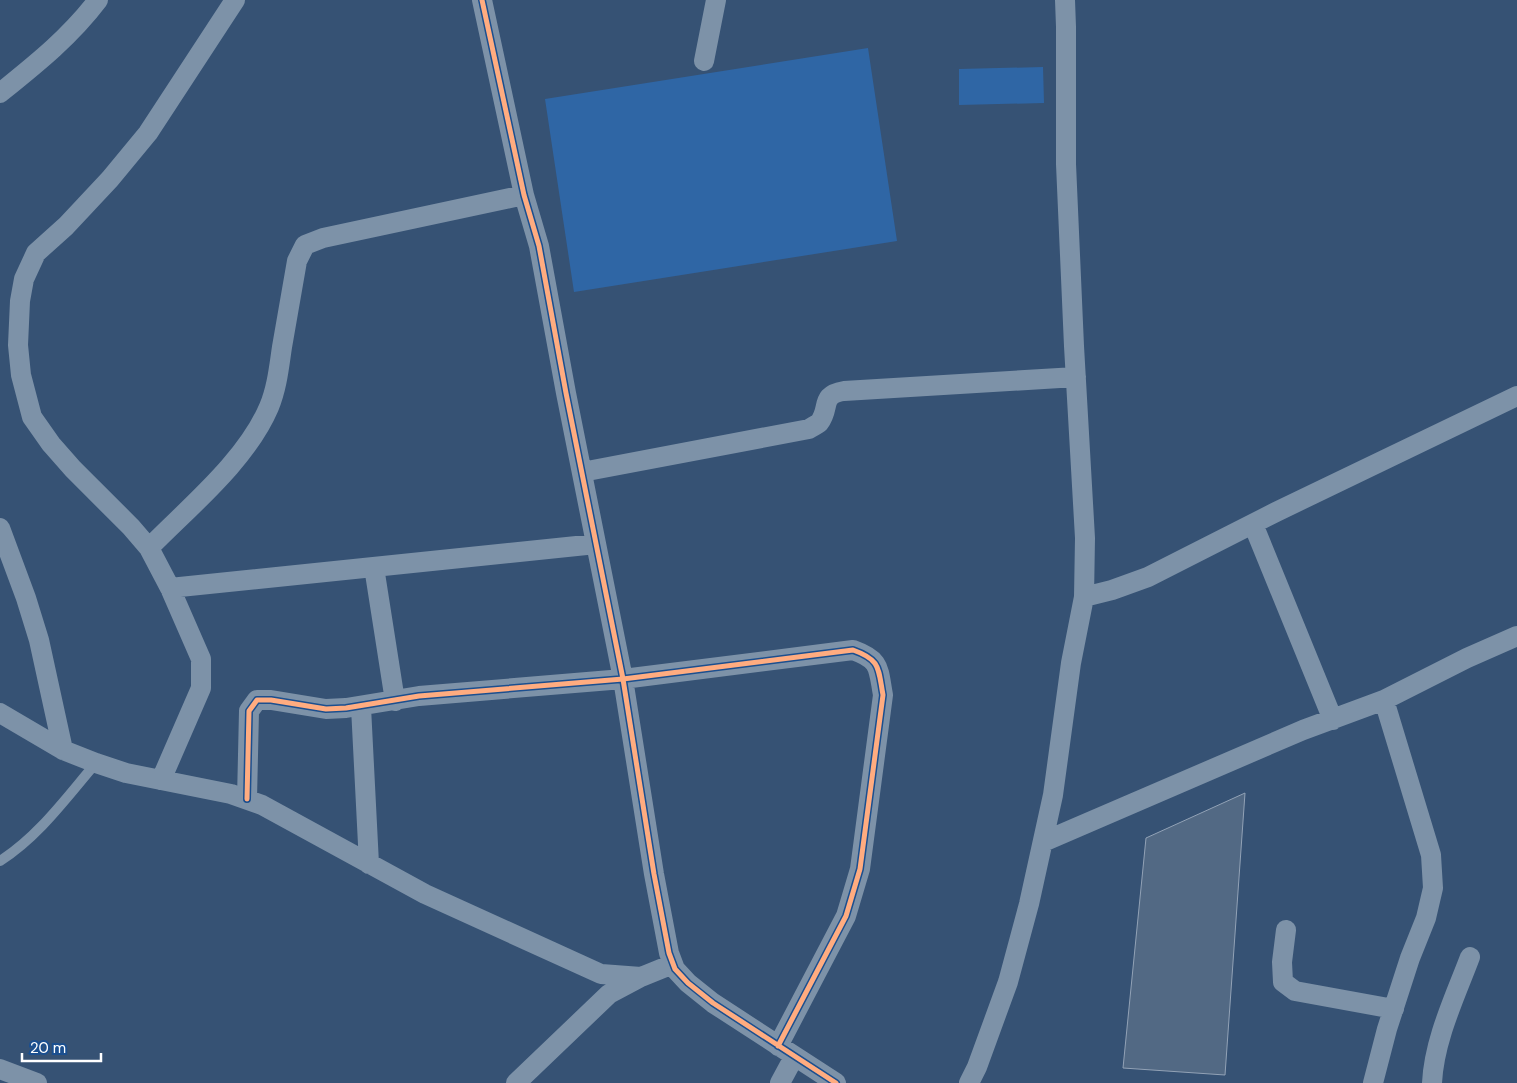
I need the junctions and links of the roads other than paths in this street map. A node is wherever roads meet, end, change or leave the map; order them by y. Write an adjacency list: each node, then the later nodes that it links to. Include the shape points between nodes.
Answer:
1 (98, 0): 7 (street, via 56,48)
2 (235, 0): 15 (street, via 148,133 72,220 36,253 24,279 20,301 20,375 32,417 72,468)
3 (482, 0): 8 (street)
4 (716, 0): 6 (street)
5 (1065, 0): 9 (street, via 1066,164)
6 (704, 61)
7 (0, 92)
8 (524, 195): 11 (street, via 539,246); 15 (street, via 323,238 306,245 298,261 276,386 269,407 245,447 225,471)
9 (1076, 377): 11 (street, via 833,393 826,400 818,423 809,429); 18 (street, via 1086,538)
10 (1517, 396): 12 (street)
11 (582, 472): 14 (street)
12 (1253, 524): 18 (street, via 1148,577); 25 (street)
13 (0, 528): 26 (street, via 39,640)
14 (596, 544): 16 (street); 20 (street)
15 (148, 548): 17 (street)
16 (374, 567): 17 (street); 22 (street)
17 (170, 588): 28 (street, via 201,659 201,688)
18 (1084, 597): 30 (street)
19 (1517, 636): 21 (street)
20 (624, 679): 22 (street, via 419,696); 35 (street, via 660,909); 38 (street, via 852,650 870,656 879,669 883,695 860,869 846,916)
21 (1384, 700): 25 (street); 37 (street, via 1431,855 1433,888 1426,918)
22 (395, 701): 23 (street)
23 (361, 706): 29 (street, via 326,709 257,700 248,711); 32 (street)
24 (0, 713): 26 (street)
25 (1333, 720): 30 (street)
26 (63, 750): 27 (street)
27 (96, 763): 28 (street); 31 (lane, via 42,828)
28 (161, 780): 29 (street)
29 (247, 799): 32 (street)
30 (1043, 842): 44 (street, via 1008,982)
31 (0, 861)
32 (370, 864): 36 (street, via 425,894 601,974)
33 (1286, 930): 37 (street, via 1283,982 1294,991)
34 (1470, 957): 46 (street, via 1443,1031)
35 (673, 964): 36 (street); 38 (street, via 688,983 713,1003)
36 (641, 978): 41 (street, via 608,994)
37 (1394, 1009): 45 (street)
38 (786, 1051): 42 (street); 43 (street)
39 (0, 1069): 40 (street)
40 (37, 1083)
41 (516, 1083)
42 (780, 1083)
43 (836, 1083)
44 (969, 1083)
45 (1373, 1083)
46 (1432, 1083)

